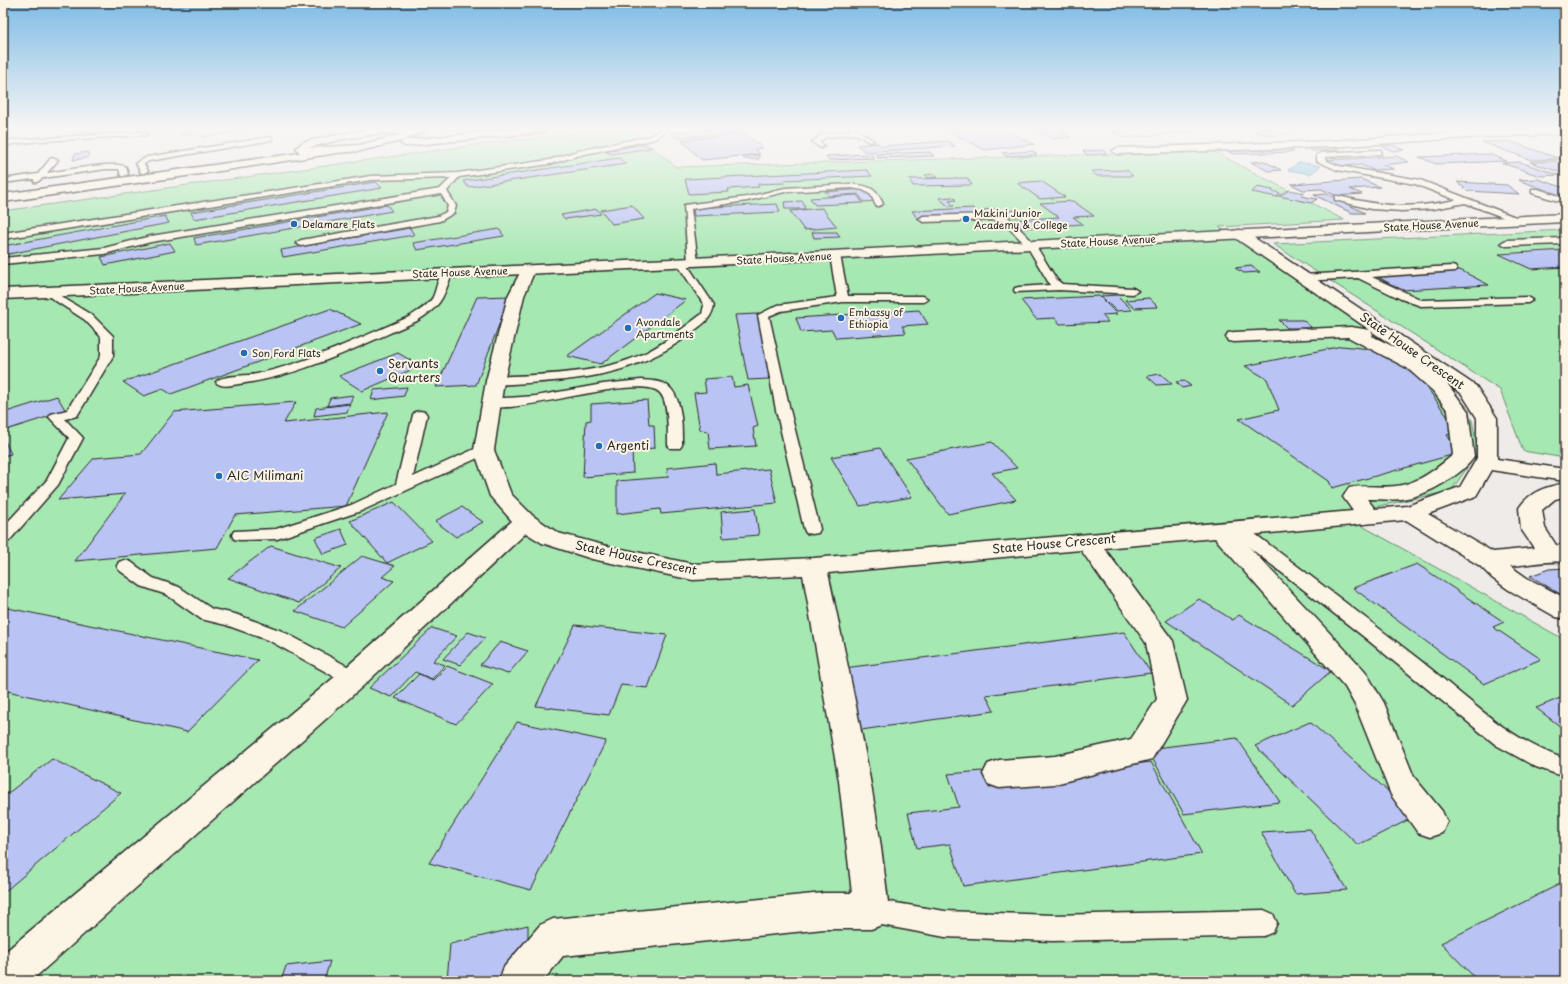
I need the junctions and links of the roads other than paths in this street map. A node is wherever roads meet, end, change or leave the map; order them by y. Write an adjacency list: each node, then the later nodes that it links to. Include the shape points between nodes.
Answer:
1 (41, 175): 8 (lane)
2 (71, 175): 8 (lane)
3 (120, 175): 9 (street)
4 (149, 175): 9 (street)
5 (457, 175): 11 (lane); 22 (lane, via 371,178)
6 (1377, 175): 15 (lane, via 1417,182)
7 (3, 181): 8 (lane)
8 (36, 181): 9 (street); 10 (street)
9 (71, 185): 13 (street)
10 (3, 189)
11 (443, 191): 24 (lane, via 452,206 450,213 440,218); 28 (lane, via 151,239 104,251)
12 (1535, 191): 16 (lane)
13 (3, 198)
14 (1338, 198): 15 (lane, via 1357,205 1388,209 1436,206)
15 (1467, 200): 20 (lane)
16 (1565, 201)
17 (879, 204): 29 (lane, via 875,194 865,188 852,186 785,190 747,199 687,207)
18 (1565, 218): 20 (street, State House Avenue)
19 (923, 219): 26 (lane, via 1005,219)
20 (1519, 220): 21 (street, State House Avenue)
21 (1239, 234): 26 (street, State House Avenue); 34 (street, State House Crescent)
22 (3, 236)
23 (1565, 241): 25 (lane)
24 (301, 243)
25 (1506, 243)
26 (1031, 245): 27 (street, State House Avenue); 35 (lane, via 1053,282)
27 (835, 255): 29 (street, State House Avenue); 40 (lane)
28 (3, 261)
29 (687, 262): 31 (street, State House Avenue); 46 (lane, via 709,305 706,315 652,354 596,371)
30 (1452, 269): 33 (lane)
31 (528, 270): 32 (street, State House Avenue); 46 (street, State House Crescent, via 516,296)
32 (447, 273): 38 (street, State House Avenue); 47 (lane, via 438,298 429,309 413,319 308,364 256,378)
33 (1358, 274): 34 (lane); 42 (lane, via 1421,303)
34 (1303, 278): 45 (street, State House Crescent)
35 (1059, 287): 36 (lane); 37 (lane)
36 (1019, 290)
37 (1134, 291)
38 (49, 292): 39 (street, State House Avenue); 62 (lane, via 90,318 107,336 107,356 72,413 56,417 76,438 53,482)
39 (3, 294)
40 (843, 299): 41 (lane); 59 (lane, via 778,308 763,315)
41 (923, 299)
42 (1528, 300)
43 (1351, 332): 44 (street); 45 (street); 57 (street, via 1413,364 1440,387 1458,411 1464,457 1437,478 1406,492 1357,493 1354,497)
44 (1234, 338)
45 (1394, 338): 52 (street, State House Crescent, via 1469,390 1487,418 1487,458)
46 (496, 381): 48 (street, State House Crescent)
47 (222, 382)
48 (490, 403): 50 (lane, via 536,400 612,385 656,384 664,389 673,409); 51 (street, State House Crescent)
49 (420, 415): 54 (lane)
50 (676, 445)
51 (484, 450): 54 (lane); 58 (street, State House Crescent, via 501,496)
52 (1484, 464): 53 (street); 56 (street, State House Crescent, via 1468,491)
53 (1565, 475)
54 (403, 487): 61 (lane, via 356,508 278,534)
55 (1565, 490): 64 (street, via 1547,494 1530,508 1533,529)
56 (1410, 513): 57 (street, State House Crescent); 65 (street)
57 (1369, 517): 60 (street, State House Crescent)
58 (525, 521): 67 (street, State House Crescent, via 550,538 601,553 693,572); 69 (street)
59 (812, 530)
60 (1229, 530): 63 (street, State House Crescent); 70 (lane, via 1416,668 1520,750); 72 (street, via 1355,679 1369,703 1402,785)
61 (240, 535)
62 (3, 537)
63 (1087, 541): 67 (street, State House Crescent); 71 (street, via 1159,641 1172,700 1142,750 1055,770)
64 (1557, 553): 65 (street)
65 (1489, 560): 68 (street, via 1518,584)
66 (125, 566): 69 (lane, via 147,582 173,591 207,614 276,636)
67 (814, 566): 73 (street, via 859,801)
68 (1565, 610)
69 (353, 678): 75 (street, via 31,954)
70 (1565, 768)
71 (999, 774)
72 (1430, 822)
73 (871, 911): 74 (lane, via 945,924 1053,928); 76 (street, via 824,911 553,938)
74 (1264, 923)
75 (3, 981)
76 (518, 981)

